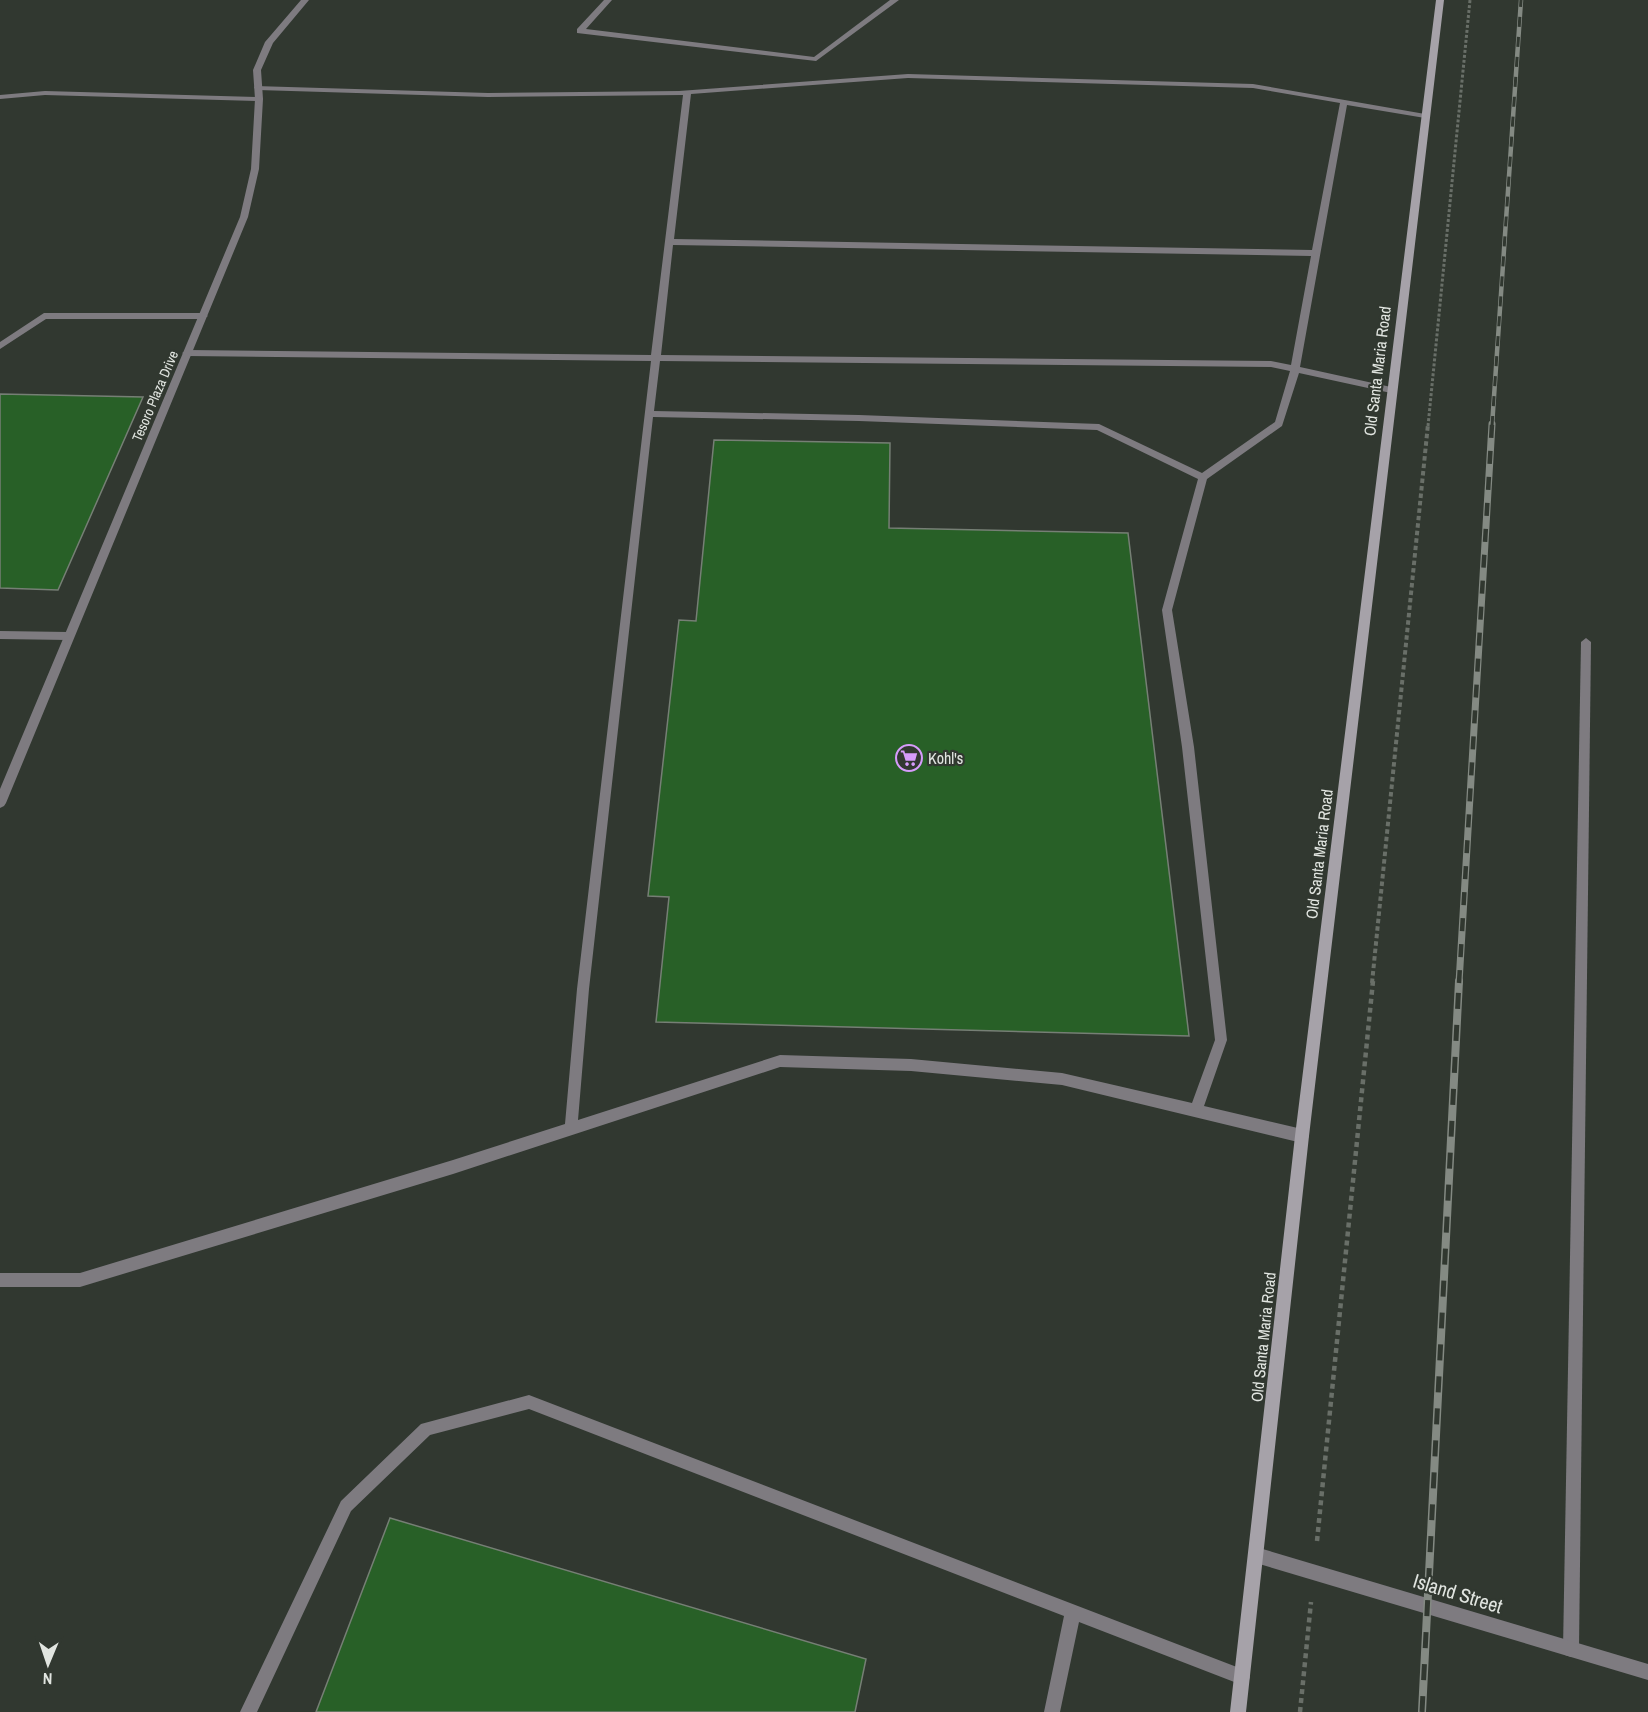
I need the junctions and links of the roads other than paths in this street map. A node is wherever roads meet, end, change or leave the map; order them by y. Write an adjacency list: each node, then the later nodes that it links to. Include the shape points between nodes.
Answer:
1 (306, 0): 5 (street, Tesoro Plaza Drive, via 268,42 258,70)
2 (608, 0): 3 (street, via 580,31 816,60)
3 (895, 0)
4 (1440, 0): 10 (main road, Old Santa Maria Road)
5 (258, 88): 6 (street, via 488,95); 8 (street, Tesoro Plaza Drive)
6 (687, 92): 9 (street, via 908,76 1253,86); 11 (street)
7 (0, 97): 8 (street, via 45,93)
8 (259, 99): 13 (street, Tesoro Plaza Drive, via 255,169 244,218)
9 (1344, 100): 10 (street); 12 (street)
10 (1425, 116): 18 (main road, Old Santa Maria Road)
11 (669, 242): 12 (street); 16 (street)
12 (1316, 253): 17 (street)
13 (202, 316): 14 (street, via 44,316); 15 (street, Tesoro Plaza Drive)
14 (0, 345)
15 (187, 353): 16 (street); 22 (street, Tesoro Plaza Drive)
16 (654, 358): 17 (street, via 1271,364); 19 (street)
17 (1295, 369): 18 (street); 20 (street, via 1279,424)
18 (1391, 390): 27 (main road, Old Santa Maria Road)
19 (649, 414): 20 (street, via 1099,427); 26 (street)
20 (1203, 477): 25 (street, via 1167,610 1188,747 1221,1040)
21 (0, 635): 22 (street)
22 (68, 636): 24 (street, Tesoro Plaza Drive)
23 (1586, 642): 31 (street)
24 (0, 803)
25 (1196, 1110): 26 (street, via 1062,1078 911,1065 780,1061); 27 (street)
26 (571, 1129): 28 (street, via 80,1280)
27 (1302, 1136): 29 (main road, Old Santa Maria Road)
28 (0, 1280)
29 (1256, 1555): 31 (street, Island Street); 33 (main road, Old Santa Maria Road)
30 (1073, 1612): 33 (street); 34 (street, via 529,1402 426,1429 346,1506); 35 (street)
31 (1570, 1648): 32 (street, Island Street)
32 (1648, 1672)
33 (1242, 1677): 36 (main road, Old Santa Maria Road)
34 (248, 1712)
35 (1052, 1712)
36 (1238, 1712)

